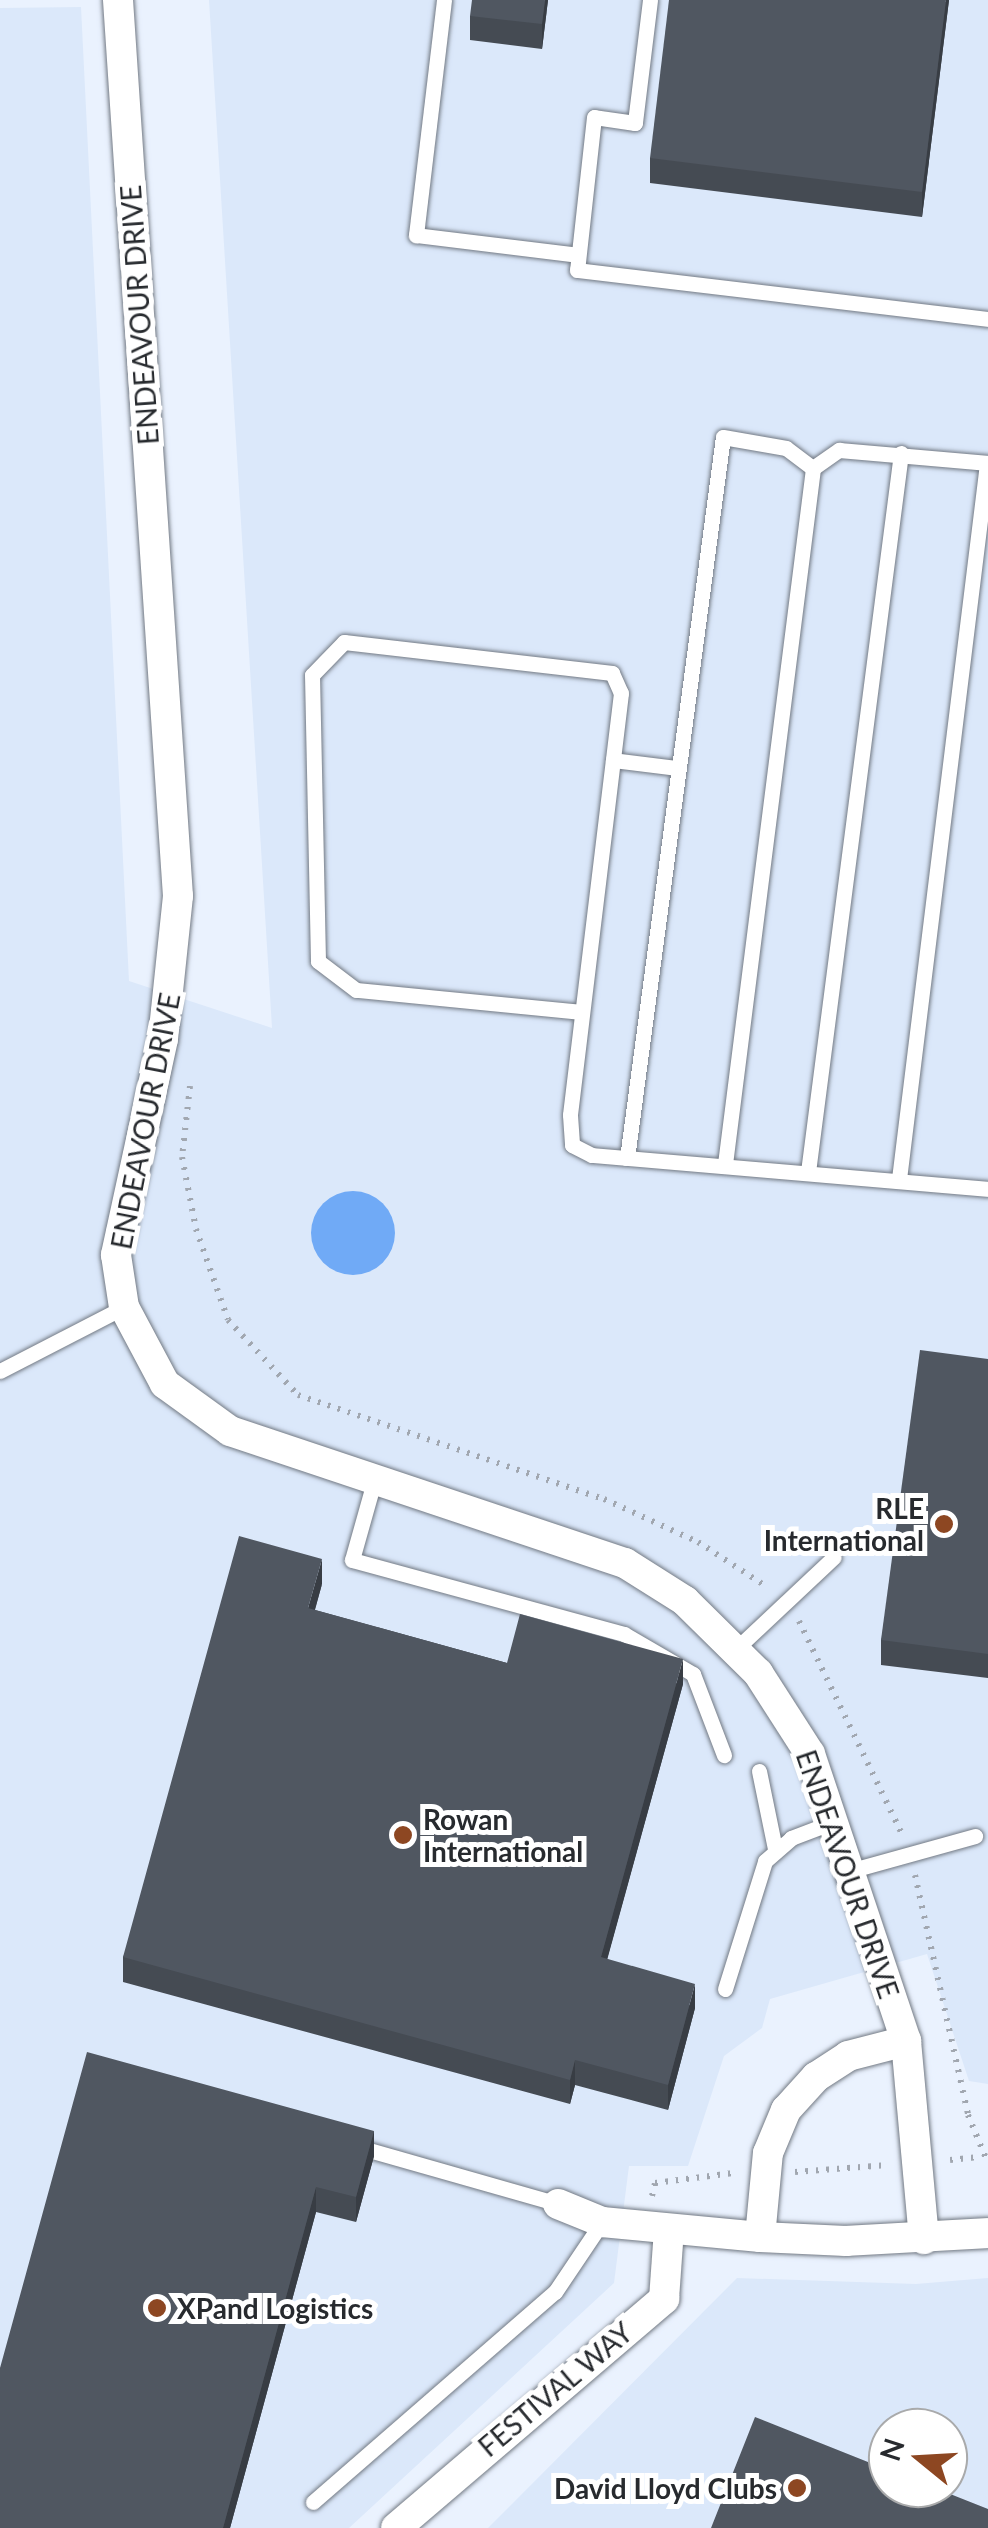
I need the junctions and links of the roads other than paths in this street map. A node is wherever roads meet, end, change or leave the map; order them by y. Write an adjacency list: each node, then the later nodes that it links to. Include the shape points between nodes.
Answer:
1 (118, 0): 17 (street, ENDEAVOUR DRIVE, via 178,896 163,1039 116,1255)
2 (444, 0): 4 (lane, via 416,235)
3 (650, 0): 4 (lane, via 635,123 594,118)
4 (578, 255): 5 (lane, via 577,270)
5 (988, 319)
6 (901, 453): 7 (lane); 8 (lane, via 840,450); 14 (lane)
7 (988, 463): 15 (lane)
8 (813, 468): 10 (lane, via 786,448 723,437); 13 (lane)
9 (613, 760): 10 (lane); 11 (lane); 11 (lane, via 621,694 612,673 344,642 312,675 318,961 356,990)
10 (677, 768): 12 (lane)
11 (582, 1012): 12 (lane, via 572,1145)
12 (627, 1158): 13 (lane)
13 (726, 1164): 14 (lane)
14 (808, 1172): 15 (lane)
15 (899, 1180): 16 (lane)
16 (988, 1189)
17 (124, 1308): 18 (lane); 19 (street, ENDEAVOUR DRIVE, via 165,1384 197,1412 230,1431)
18 (0, 1371)
19 (375, 1478): 21 (street, ENDEAVOUR DRIVE, via 625,1563 685,1601); 22 (lane, via 352,1560 624,1634 693,1674)
20 (834, 1557): 21 (lane)
21 (736, 1649): 24 (street, ENDEAVOUR DRIVE, via 810,1754)
22 (724, 1755)
23 (759, 1771): 26 (lane)
24 (833, 1822): 26 (lane); 27 (street, ENDEAVOUR DRIVE)
25 (976, 1836): 27 (lane)
26 (775, 1849): 28 (lane, via 765,1861)
27 (849, 1871): 29 (street, ENDEAVOUR DRIVE)
28 (725, 1989)
29 (906, 2041): 35 (street, via 848,2056 786,2110 768,2153); 36 (street, ENDEAVOUR DRIVE)
30 (335, 2140): 31 (lane)
31 (558, 2204): 32 (street)
32 (602, 2222): 33 (street); 37 (lane, via 554,2292)
33 (669, 2229): 35 (street); 38 (street, FESTIVAL WAY, via 664,2299)
34 (988, 2232): 36 (street)
35 (760, 2237): 36 (street)
36 (924, 2239)
37 (313, 2502)
38 (396, 2528)

